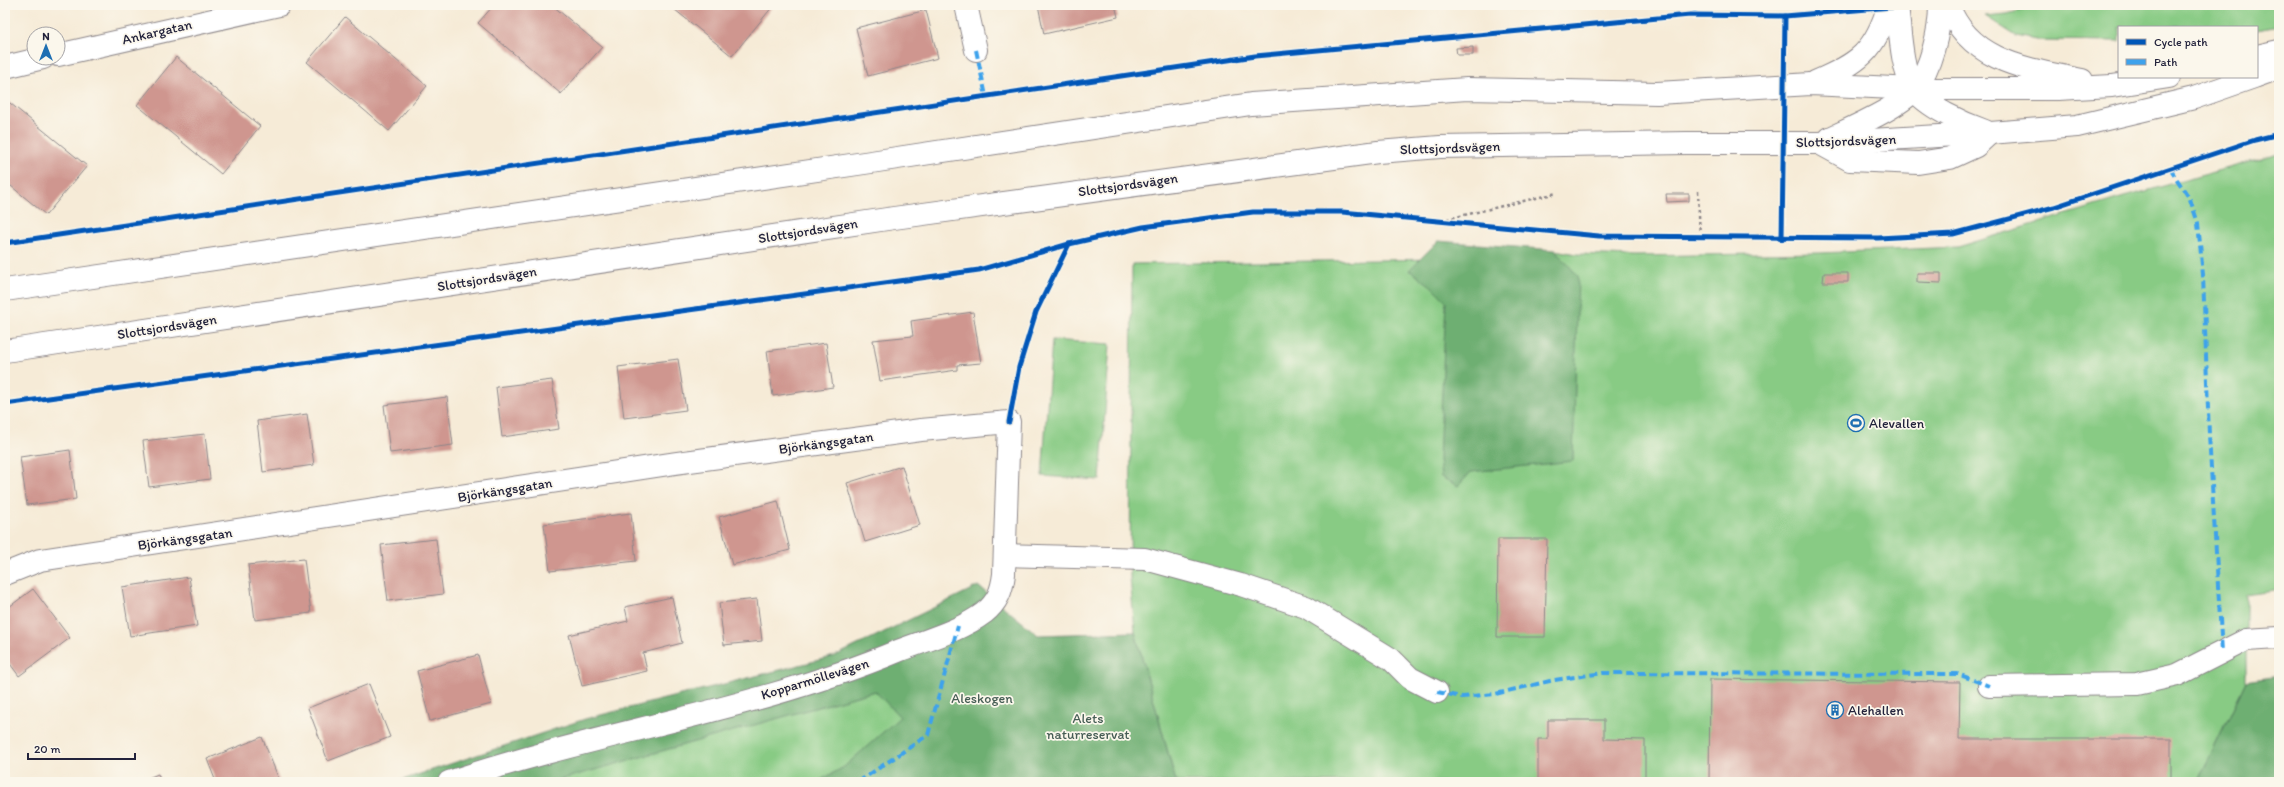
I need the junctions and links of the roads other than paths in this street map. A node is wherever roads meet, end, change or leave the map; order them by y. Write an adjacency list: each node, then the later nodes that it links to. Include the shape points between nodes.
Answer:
1 (279, 5): 9 (main road, Ankargatan)
2 (966, 5): 7 (main road)
3 (1889, 5): 17 (main road, via 1875,40 1864,55 1836,73)
4 (1897, 5): 19 (main road, via 1907,72)
5 (1940, 5): 19 (main road, via 1936,41)
6 (1948, 5): 18 (main road, via 1967,37 2002,61)
7 (976, 50)
8 (2279, 51): 10 (main road)
9 (66, 53)
10 (2258, 56)
11 (26, 62): 12 (main road)
12 (5, 66)
13 (2279, 68): 14 (main road, Slottsjordsvägen)
14 (2258, 75)
15 (2163, 78): 18 (main road)
16 (2250, 78): 20 (main road, Slottsjordsvägen, via 2194,98 2077,126)
17 (1811, 84): 19 (main road); 22 (main road, via 1658,94 1467,89 1251,104 863,164)
18 (2112, 86): 19 (main road)
19 (1914, 89): 20 (main road, via 1944,112); 21 (main road, via 1868,121)
20 (1990, 133): 21 (main road, Slottsjordsvägen)
21 (1819, 143): 23 (main road, Slottsjordsvägen, via 1440,148 1378,152 894,218)
22 (5, 290)
23 (5, 351)
24 (1009, 422): 25 (main road, Kopparmöllevägen); 26 (main road, Björkängsgatan, via 921,430 668,464 40,560)
25 (1006, 555): 29 (main road, via 1145,559 1241,585 1306,608 1391,659 1410,678); 30 (main road, Kopparmöllevägen, via 1002,587 997,600 984,613 864,665 795,687)
26 (5, 574)
27 (2279, 638): 28 (main road, via 2246,640 2177,675 2137,684)
28 (1989, 686)
29 (1437, 692)
30 (449, 782)

